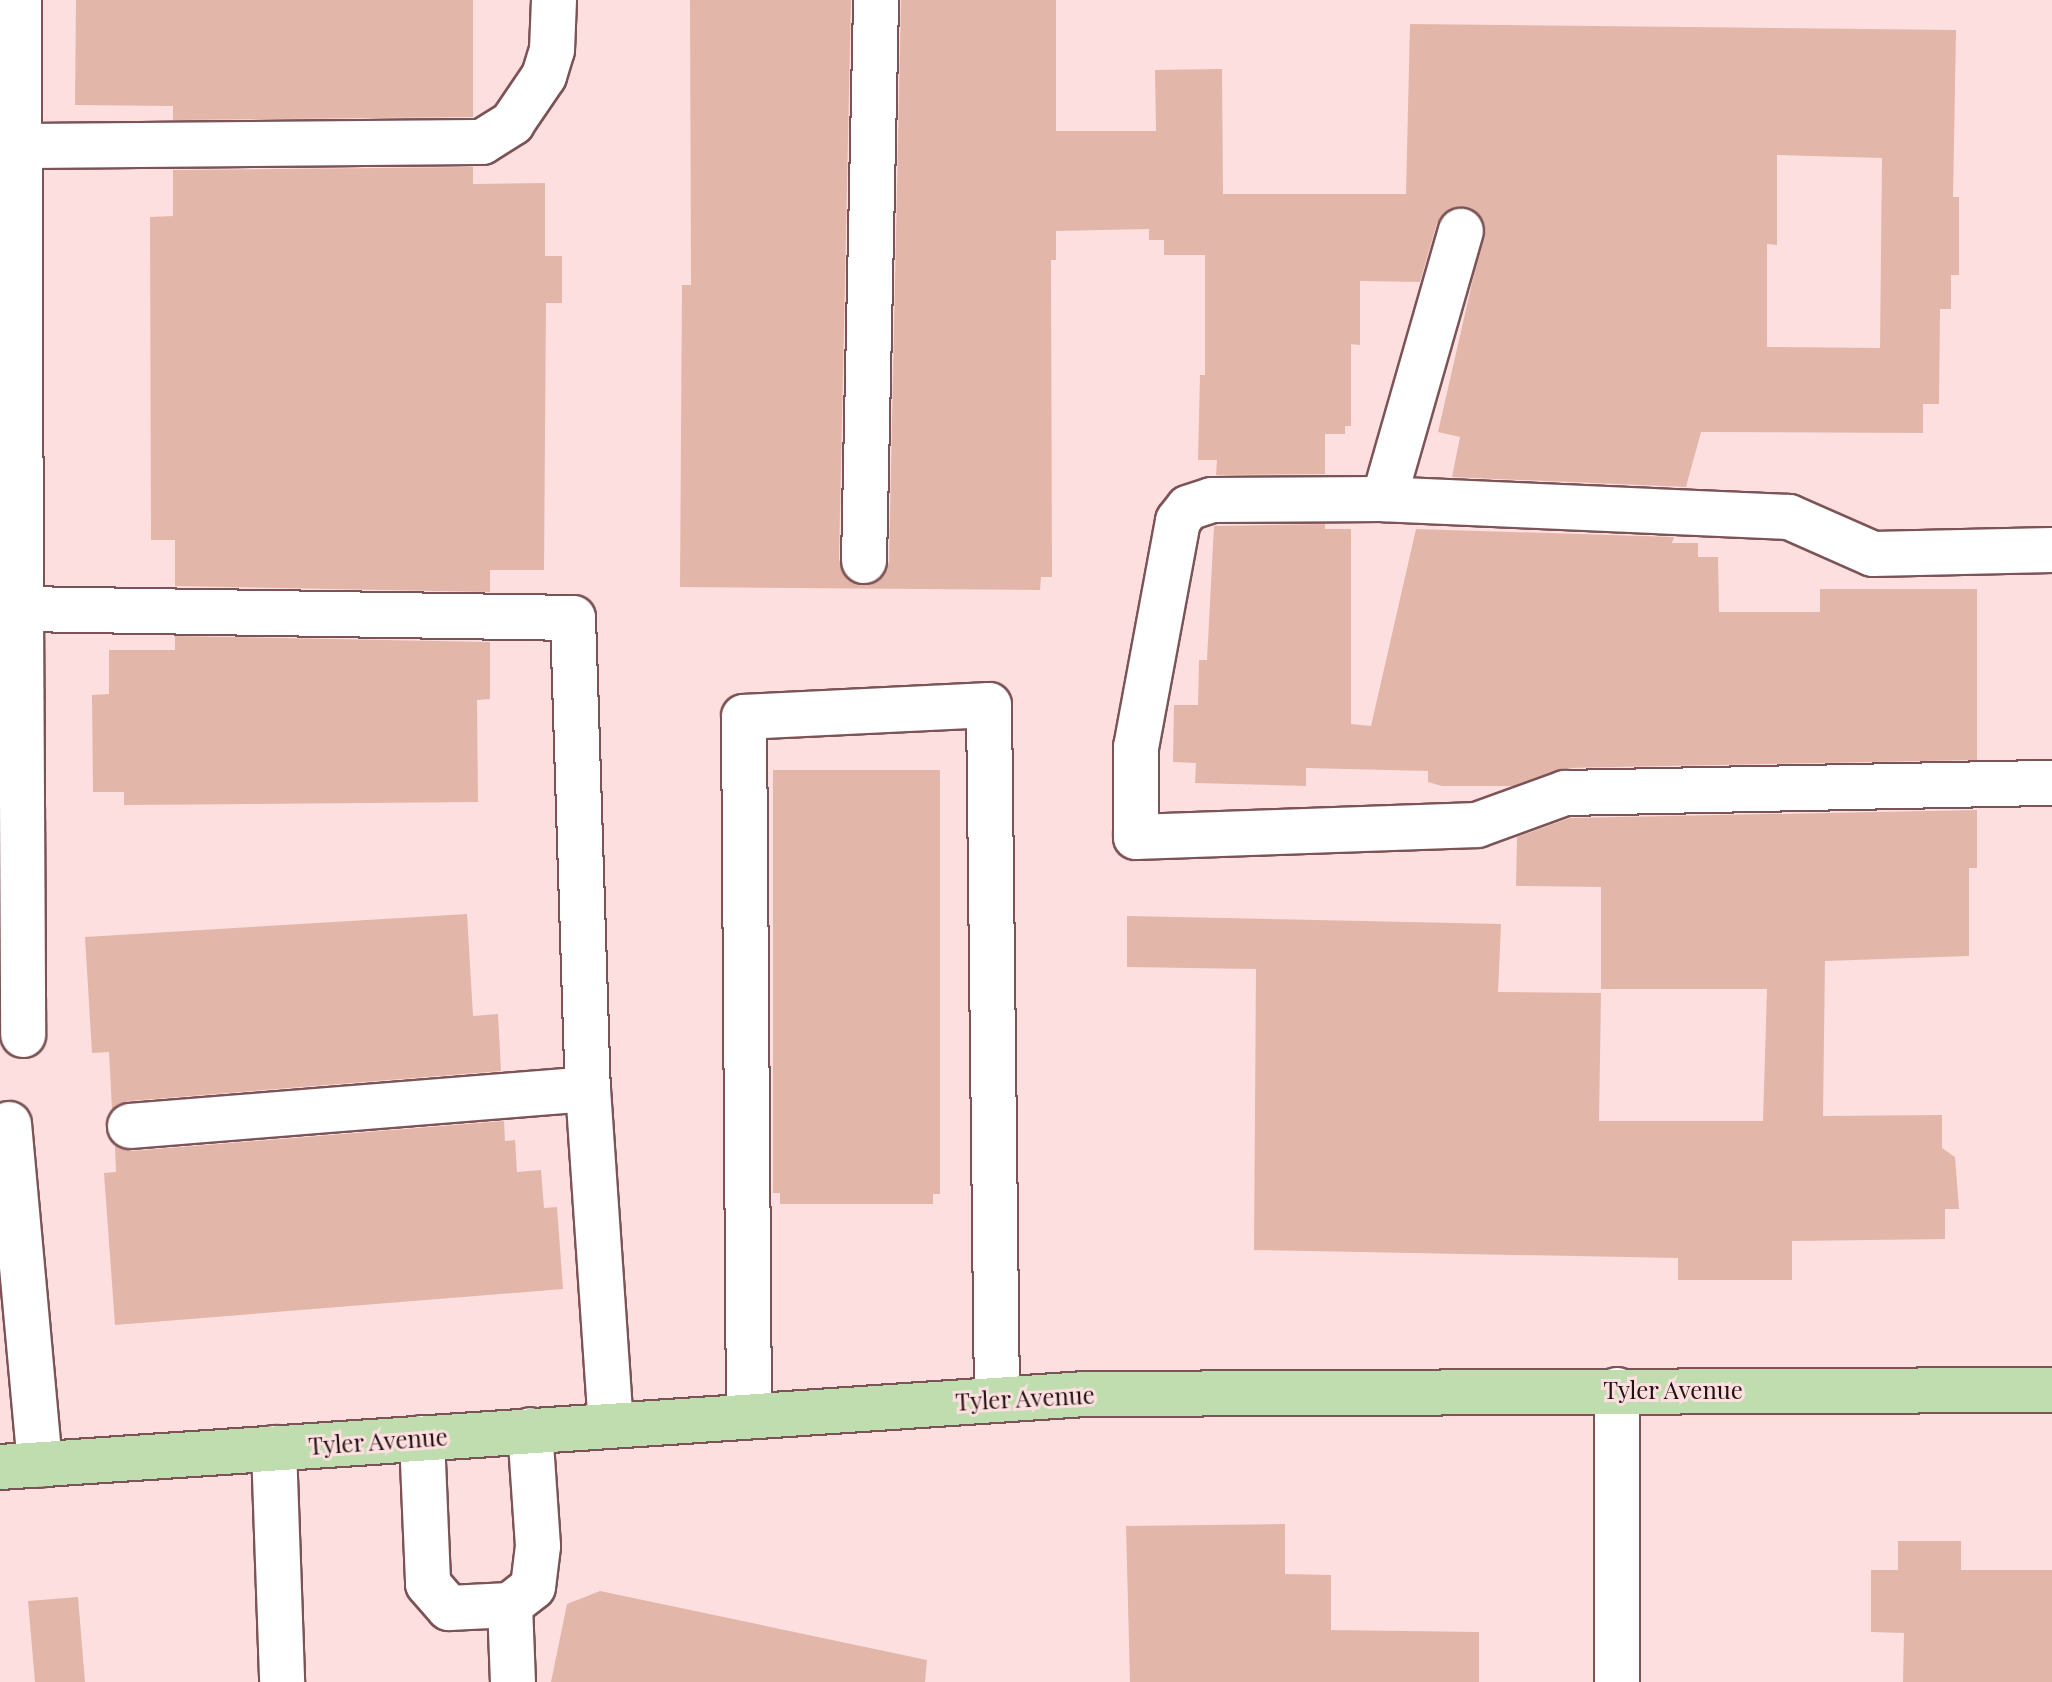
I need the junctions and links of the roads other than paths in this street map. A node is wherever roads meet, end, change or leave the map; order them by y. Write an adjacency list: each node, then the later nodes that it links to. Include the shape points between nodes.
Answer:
1 (19, 0): 4 (lane)
2 (554, 0): 4 (lane, via 552,50 544,76 512,123 482,142)
3 (876, 0): 8 (lane)
4 (22, 146): 9 (lane)
5 (1461, 231): 6 (lane)
6 (1384, 499): 7 (lane, via 1789,517 1873,554); 10 (lane, via 1212,500 1188,508 1178,521 1136,747 1136,837 1477,825 1565,793)
7 (2052, 550)
8 (864, 561)
9 (21, 609): 11 (lane); 12 (lane, via 573,618)
10 (2052, 783)
11 (23, 1035)
12 (588, 1089): 14 (lane); 19 (lane)
13 (9, 1124): 23 (lane)
14 (130, 1126)
15 (1617, 1390): 16 (main road, Tyler Avenue); 17 (main road, Tyler Avenue, via 1086,1394); 27 (lane)
16 (2052, 1390)
17 (997, 1400): 18 (main road, Tyler Avenue); 18 (lane, via 989,705 744,717)
18 (749, 1416): 19 (main road, Tyler Avenue)
19 (611, 1425): 20 (main road, Tyler Avenue)
20 (530, 1430): 21 (main road, Tyler Avenue); 24 (lane, via 538,1546 533,1587)
21 (422, 1438): 22 (main road, Tyler Avenue); 24 (lane, via 428,1584 449,1608)
22 (274, 1448): 23 (main road, Tyler Avenue); 25 (lane)
23 (20, 1466)
24 (510, 1605): 26 (lane)
25 (282, 1682)
26 (513, 1682)
27 (1617, 1682)

